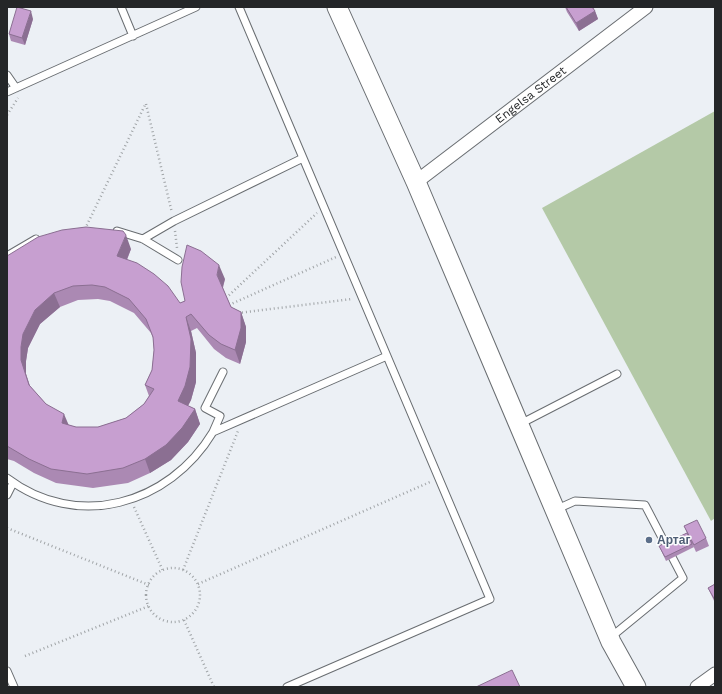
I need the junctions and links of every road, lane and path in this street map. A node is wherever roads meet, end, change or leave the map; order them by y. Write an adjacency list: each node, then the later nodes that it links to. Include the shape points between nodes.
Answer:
1 (121, 7): 6 (lane)
2 (196, 7): 6 (lane)
3 (239, 7): 10 (lane)
4 (337, 7): 11 (main road)
5 (646, 7): 11 (street, Engelsa Street)
6 (133, 36): 8 (lane)
7 (7, 75): 8 (lane)
8 (16, 88): 9 (lane)
9 (7, 92)
10 (303, 158): 12 (lane); 13 (lane)
11 (416, 182): 31 (main road)
12 (324, 208): 18 (lane); 22 (path)
13 (174, 221): 14 (path, via 146,104); 17 (lane); 20 (path)
14 (85, 229)
15 (110, 230): 17 (lane)
16 (43, 237): 19 (lane)
17 (143, 239): 20 (lane)
18 (344, 253): 21 (lane); 23 (path)
19 (7, 256)
20 (178, 260)
21 (362, 297): 24 (path); 25 (lane)
22 (226, 298)
23 (229, 305)
24 (233, 314)
25 (387, 356): 29 (lane); 33 (lane)
26 (223, 372): 28 (lane, via 205,408)
27 (617, 374): 31 (lane)
28 (220, 416): 30 (lane); 32 (lane)
29 (243, 419): 30 (lane); 39 (path)
30 (234, 423): 32 (lane)
31 (519, 425): 37 (main road)
32 (213, 432): 36 (lane, via 198,455 178,474 156,489)
33 (439, 478): 41 (path); 51 (lane, via 490,599)
34 (10, 481): 35 (lane); 36 (lane, via 50,500 77,505 104,505)
35 (7, 494)
36 (131, 500): 40 (path)
37 (555, 510): 45 (main road); 45 (lane, via 575,501 645,505 683,578 636,619)
38 (7, 528): 42 (path)
39 (183, 570): 40 (path, via 173,568); 41 (path)
40 (163, 571): 42 (path, via 154,577)
41 (198, 584): 44 (path, via 199,602 193,614)
42 (149, 585): 43 (path)
43 (149, 606): 44 (path, via 164,620); 46 (path)
44 (184, 620): 50 (path)
45 (609, 638): 52 (main road)
46 (25, 656)
47 (7, 671): 49 (lane)
48 (715, 674): 53 (street)
49 (14, 687)
50 (214, 687)
51 (287, 687)
52 (636, 687)
53 (697, 687)

